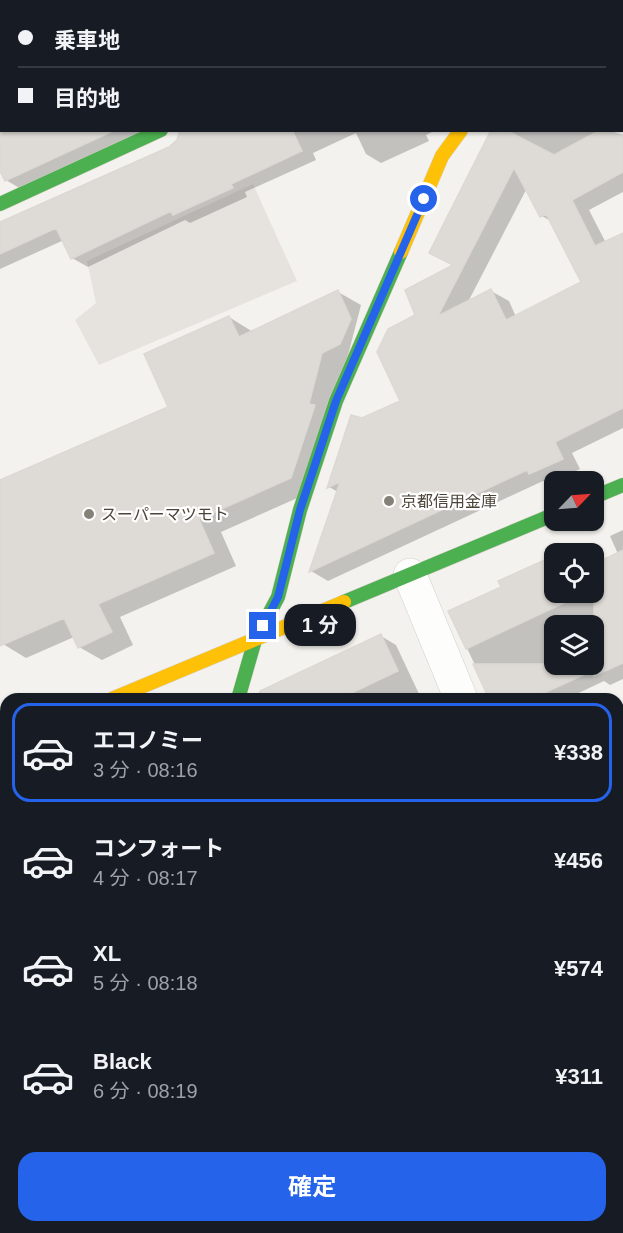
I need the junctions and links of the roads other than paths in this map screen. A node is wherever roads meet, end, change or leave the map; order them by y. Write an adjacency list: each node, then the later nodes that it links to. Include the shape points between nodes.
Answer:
1 (157, 132): 3 (street)
2 (460, 132): 8 (street, via 442,156 336,401 300,510 278,597)
3 (0, 204)
4 (623, 485): 5 (street)
5 (604, 494)
6 (544, 519): 7 (street)
7 (410, 575): 8 (street); 11 (street)
8 (255, 640): 9 (street); 10 (street)
9 (127, 693)
10 (240, 693)
11 (459, 693)

